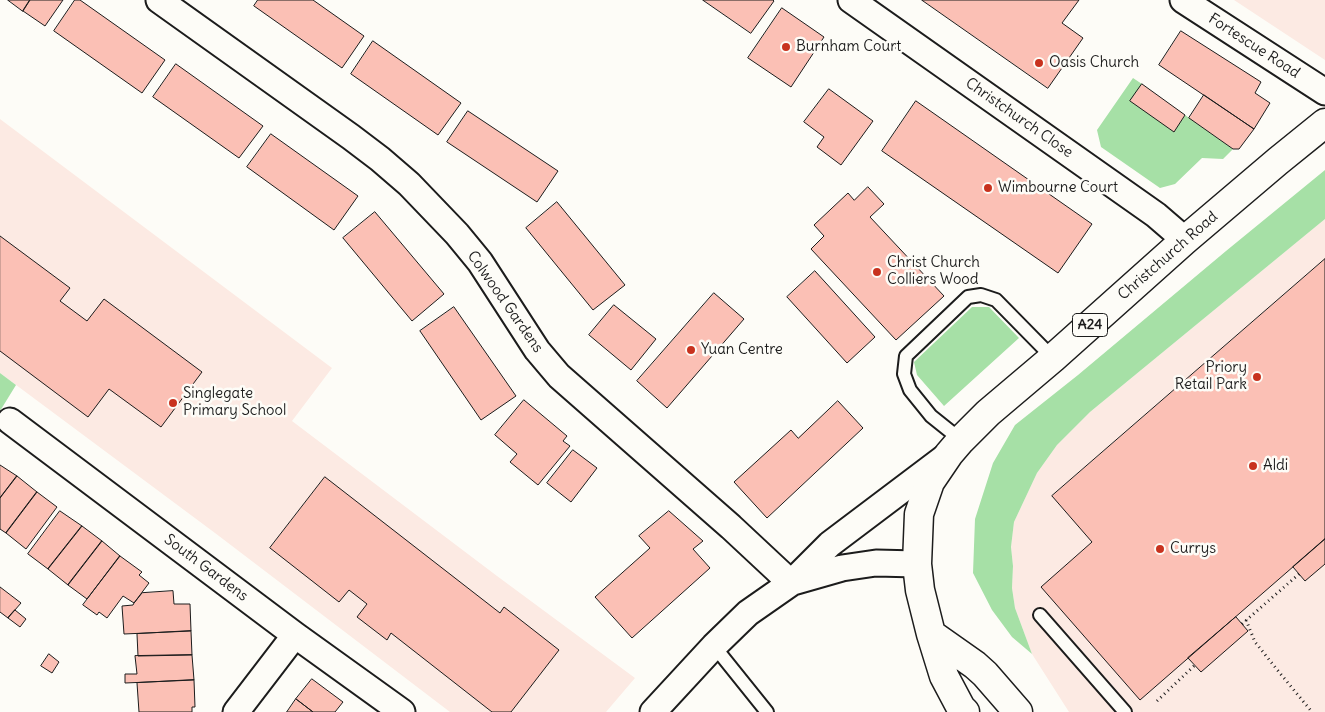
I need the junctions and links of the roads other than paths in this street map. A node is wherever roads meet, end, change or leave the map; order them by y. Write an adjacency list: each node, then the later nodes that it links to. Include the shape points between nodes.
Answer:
1 (160, 0): 11 (street, Colwood Gardens, via 351,137 409,184 480,262 537,350 559,376)
2 (851, 0): 6 (street, Christchurch Close, via 1156,215)
3 (1183, 0): 4 (street, Fortescue Road)
4 (1325, 92)
5 (1325, 123): 6 (highway, Christchurch Road / A24)
6 (1185, 240): 7 (highway, Christchurch Road / A24)
7 (1053, 358): 9 (highway, Christchurch Road / A24, via 988,413); 9 (lane, via 996,300 981,295 968,298 906,356 904,374 910,390)
8 (10, 422): 14 (street, South Gardens)
9 (955, 447): 10 (highway, Christchurch Road / A24, via 930,482 919,514); 11 (street, Christchurch Road, via 830,544)
10 (917, 564): 11 (street, Christchurch Road, via 876,563 842,568); 13 (highway, A24)
11 (791, 583): 15 (street, Christchurch Road, via 748,614)
12 (1040, 615): 22 (lane)
13 (931, 634): 20 (highway, via 944,676); 21 (highway, via 975,665)
14 (295, 635): 16 (street); 17 (street, South Gardens)
15 (714, 646): 18 (street, Christchurch Road); 19 (lane)
16 (236, 712)
17 (402, 712)
18 (653, 712)
19 (768, 712)
20 (965, 712)
21 (1018, 712)
22 (1125, 712)

